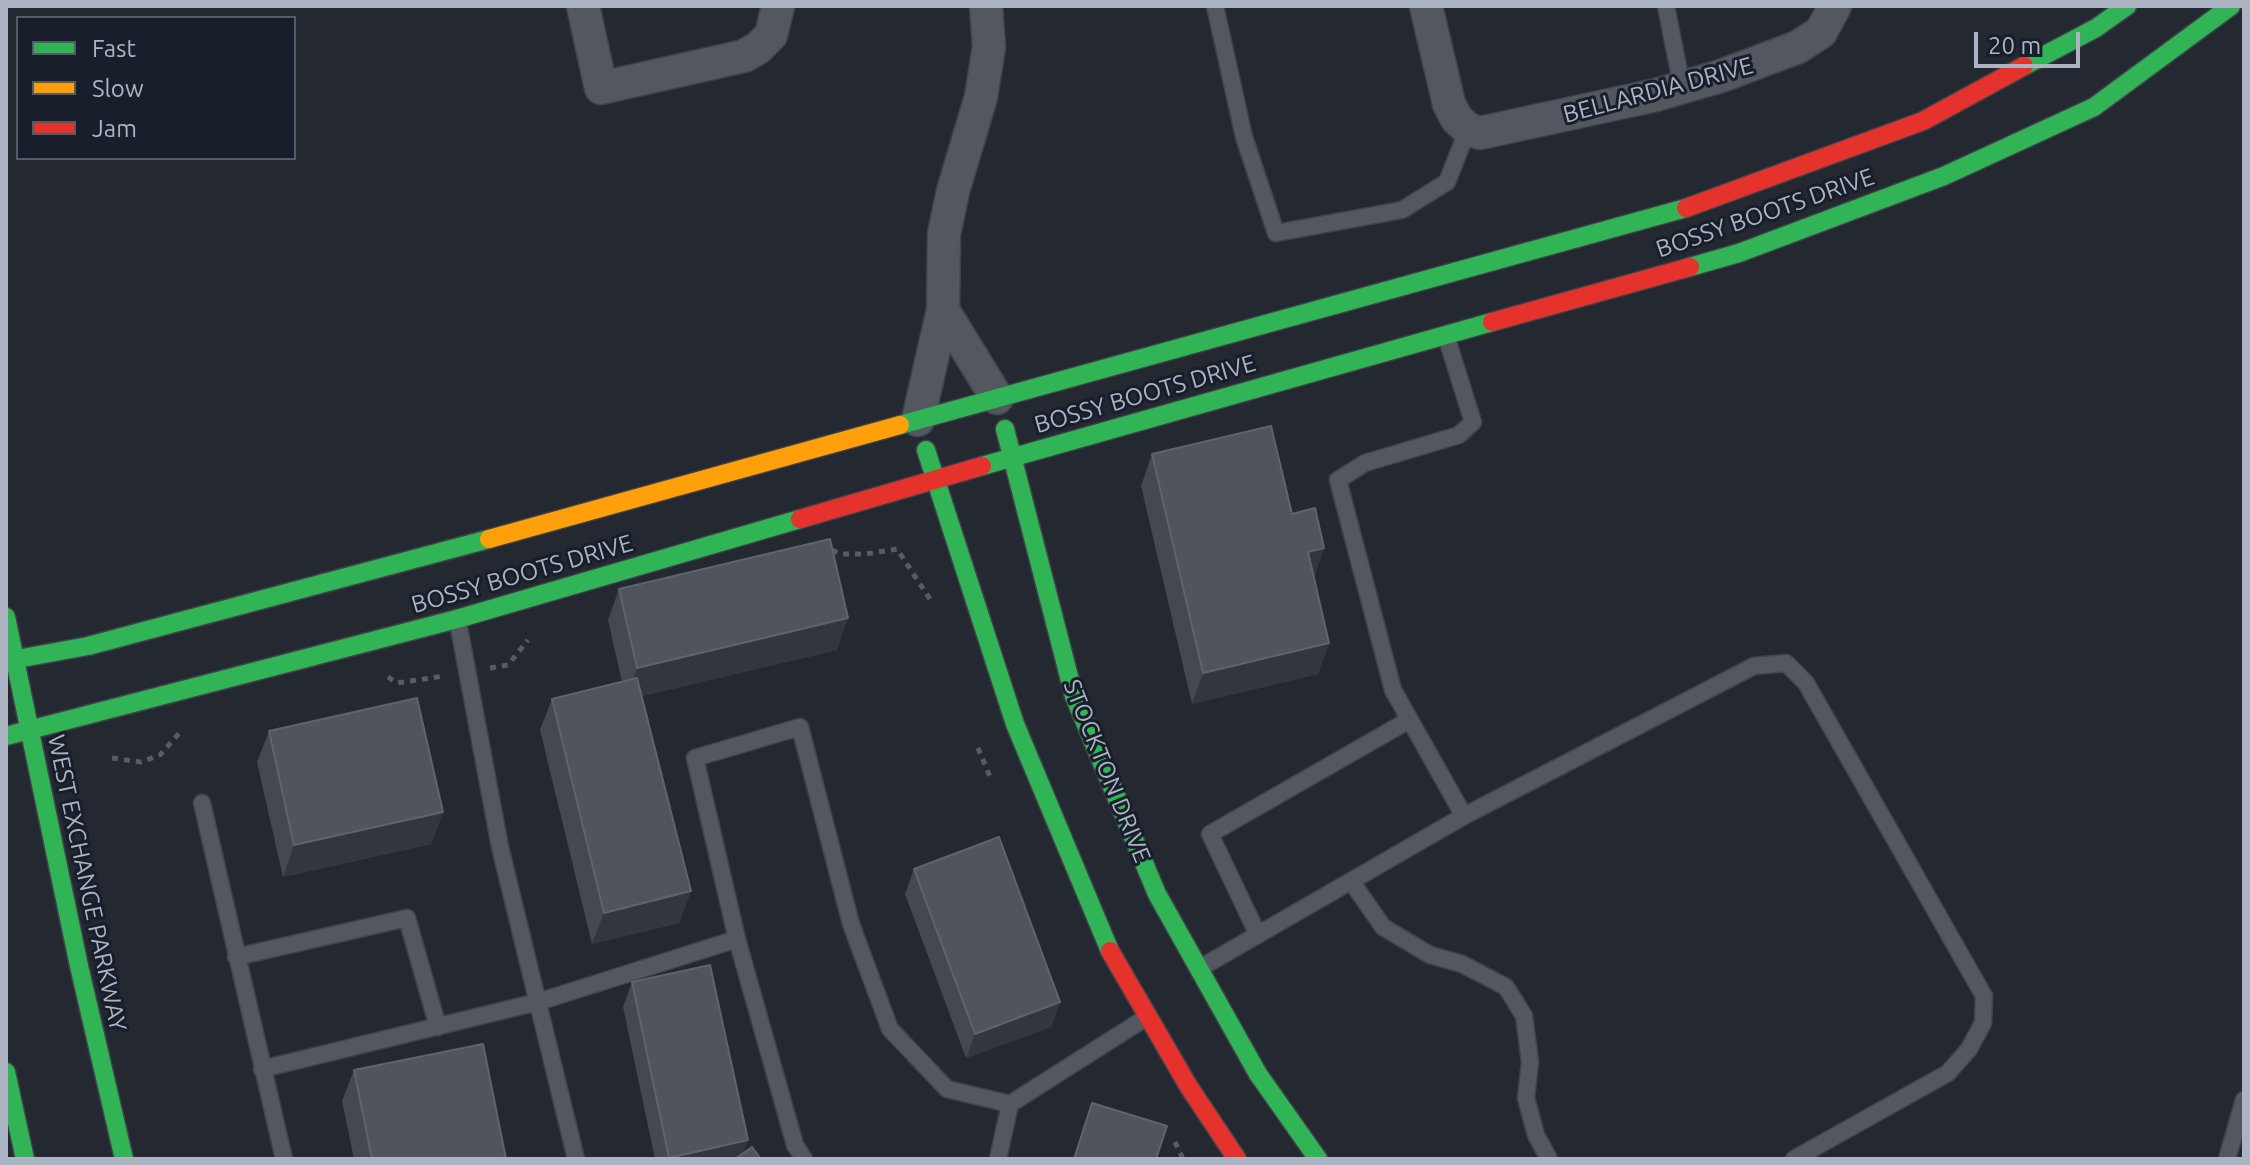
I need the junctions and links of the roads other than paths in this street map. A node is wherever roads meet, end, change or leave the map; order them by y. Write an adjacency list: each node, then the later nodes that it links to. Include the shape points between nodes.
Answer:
1 (583, 6): 2 (street, via 601,88 744,56 771,35)
2 (778, 6)
3 (986, 6): 12 (street, via 989,47 981,97 944,234)
4 (1215, 6): 11 (lane, via 1244,137 1276,233 1402,210 1447,182)
5 (1426, 6): 11 (street, via 1449,104)
6 (1666, 6): 10 (lane)
7 (2127, 6): 14 (street, BOSSY BOOTS DRIVE, via 1925,128 1685,208)
8 (2231, 6): 13 (street, BOSSY BOOTS DRIVE, via 2094,107 1739,253)
9 (1834, 10): 10 (street, BELLARDIA DRIVE, via 1821,32 1798,47)
10 (1682, 87): 11 (street, BELLARDIA DRIVE, via 1494,132)
11 (1468, 129)
12 (943, 310): 14 (street, STOCKTON DRIVE); 15 (street)
13 (1445, 335): 16 (street, BOSSY BOOTS DRIVE); 21 (lane, via 1473,422 1459,435 1365,463 1338,480 1393,690)
14 (997, 398): 15 (street, BOSSY BOOTS DRIVE); 16 (street, STOCKTON DRIVE)
15 (918, 420): 17 (street); 20 (street, BOSSY BOOTS DRIVE, via 300,591 88,646)
16 (1013, 457): 17 (street, BOSSY BOOTS DRIVE); 30 (street, STOCKTON DRIVE, via 1074,696 1157,894)
17 (934, 479): 19 (street, BOSSY BOOTS DRIVE); 32 (street, via 1020,738 1102,937)
18 (6, 617): 20 (street, WEST EXCHANGE PARKWAY)
19 (457, 619): 22 (street, BOSSY BOOTS DRIVE); 31 (lane, via 500,847)
20 (11, 660): 22 (street, WEST EXCHANGE PARKWAY)
21 (1409, 720): 25 (lane); 27 (lane, via 1210,834)
22 (30, 731): 23 (street, BOSSY BOOTS DRIVE); 39 (street, WEST EXCHANGE PARKWAY)
23 (6, 736)
24 (202, 803): 29 (lane)
25 (1464, 816): 26 (lane); 47 (lane, via 1754,666 1786,663 1806,683 1984,996 1983,1023 1948,1073)
26 (1351, 881): 27 (lane); 46 (lane, via 1383,927 1430,955 1462,964 1506,987 1524,1016 1530,1062 1526,1098)
27 (1258, 935): 30 (lane)
28 (737, 939): 31 (lane); 37 (lane, via 695,758 800,727 851,924 890,1029 947,1089); 42 (lane, via 795,1145)
29 (236, 957): 33 (lane, via 407,918); 34 (lane)
30 (1199, 969): 45 (street, STOCKTON DRIVE, via 1258,1074)
31 (538, 1002): 33 (lane); 41 (lane)
32 (1147, 1016): 37 (lane); 44 (street)
33 (438, 1027): 34 (lane)
34 (262, 1069): 40 (lane)
35 (6, 1072): 38 (street)
36 (2244, 1100): 48 (lane)
37 (1010, 1104): 43 (lane)
38 (25, 1159)
39 (124, 1159)
40 (284, 1159)
41 (576, 1159)
42 (804, 1159)
43 (998, 1159)
44 (1237, 1159)
45 (1318, 1159)
46 (1549, 1159)
47 (1794, 1159)
48 (2227, 1159)

